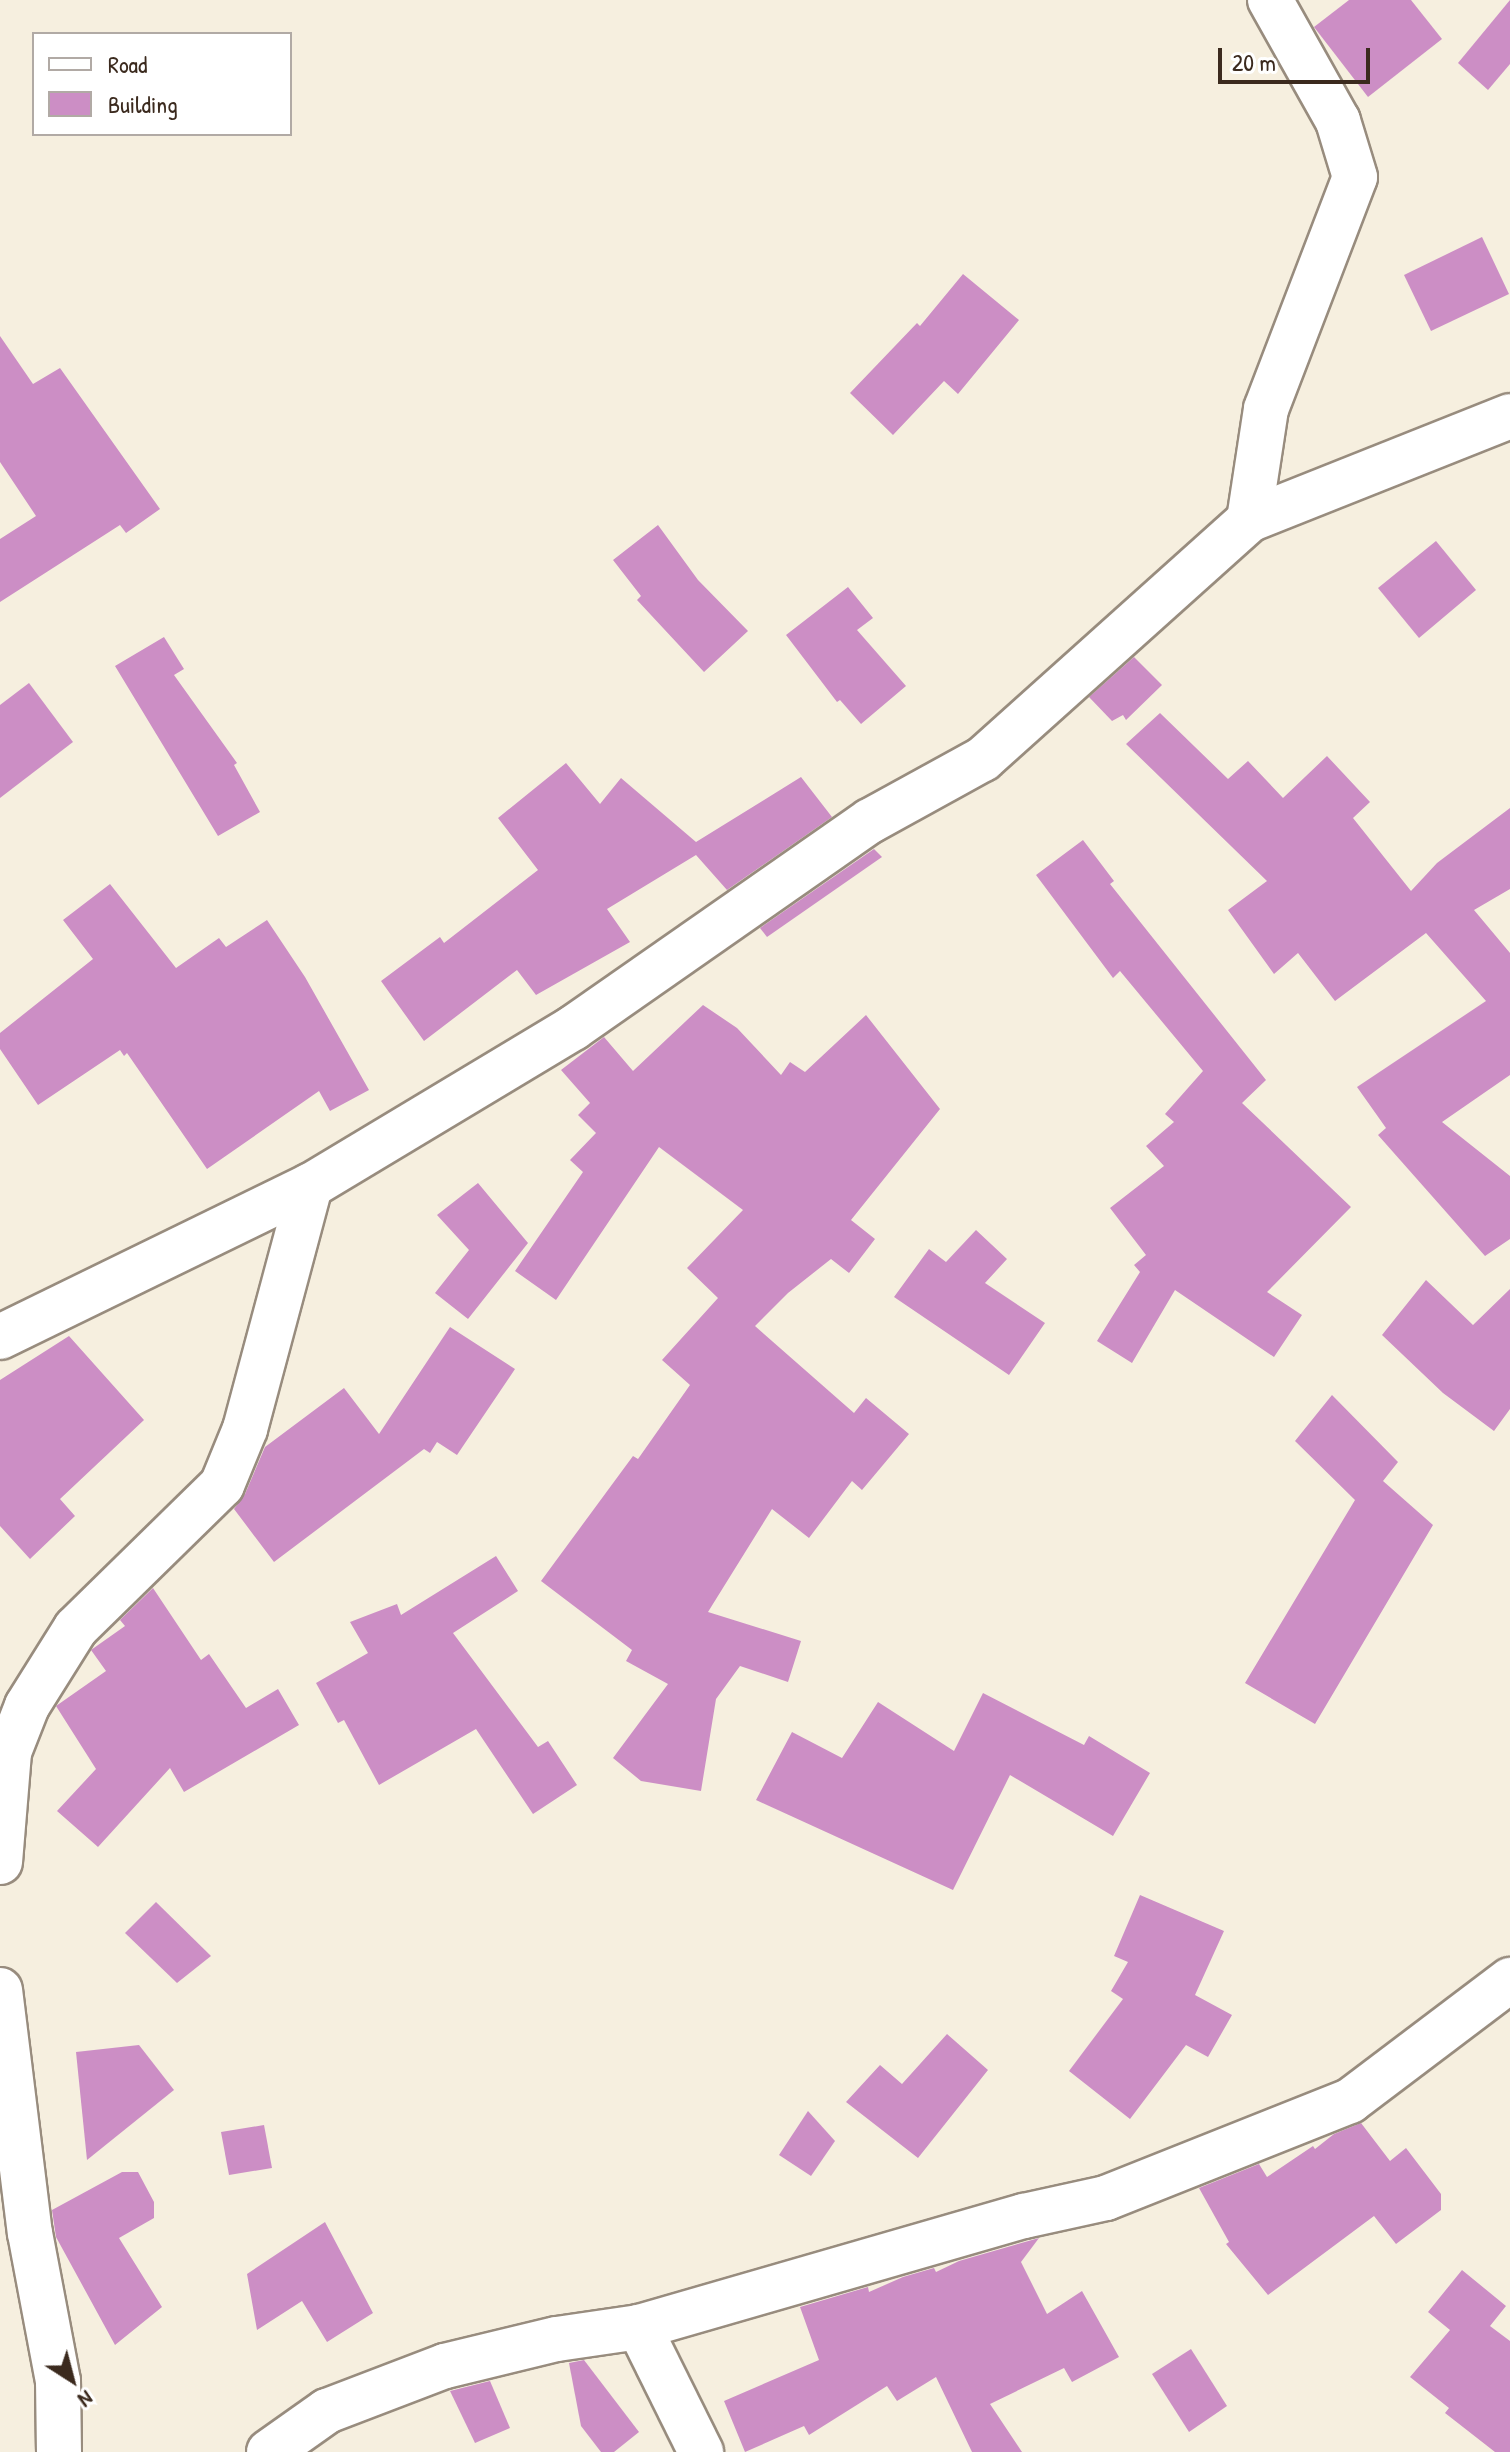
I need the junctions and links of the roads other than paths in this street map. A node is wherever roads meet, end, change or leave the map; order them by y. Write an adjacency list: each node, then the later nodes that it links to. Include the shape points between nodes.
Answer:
1 (1270, 0): 3 (street, via 1338,121 1355,177 1266,409)
2 (1510, 416): 3 (street)
3 (1249, 520): 4 (street, via 983,759 870,821 573,1028)
4 (310, 1186): 5 (street); 6 (street, via 245,1429 222,1485 76,1628)
5 (0, 1337)
6 (4, 1749): 7 (street)
7 (0, 1862)
8 (1510, 1980): 10 (street, via 1384,2077 1336,2107 1106,2198 1024,2216)
9 (0, 1990): 11 (street, via 30,2233 58,2381)
10 (639, 2327): 12 (street, via 557,2339 445,2366 327,2411); 13 (street)
11 (59, 2452)
12 (269, 2452)
13 (701, 2452)

